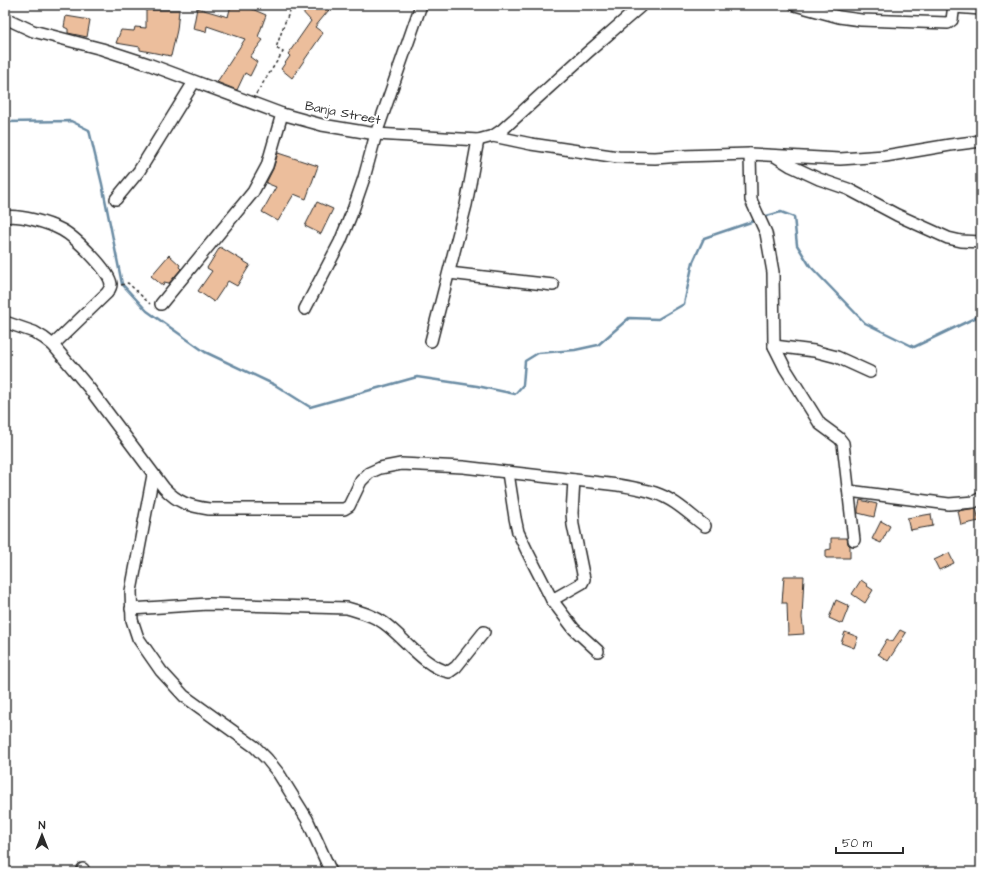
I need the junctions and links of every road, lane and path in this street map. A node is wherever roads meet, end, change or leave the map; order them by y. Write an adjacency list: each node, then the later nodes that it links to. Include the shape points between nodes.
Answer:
1 (293, 5): 9 (path, via 276,48 284,52)
2 (422, 5): 11 (street)
3 (642, 5): 12 (street, Banja Street)
4 (795, 5): 5 (street, via 861,20 948,23 952,20)
5 (954, 6): 6 (street)
6 (981, 9)
7 (5, 18): 8 (street, Banja Street, via 33,31 102,49)
8 (194, 82): 9 (street, Banja Street); 17 (street, via 139,171)
9 (252, 103): 10 (street, Banja Street)
10 (282, 114): 11 (street, Banja Street, via 322,125); 23 (street, via 267,166 253,192)
11 (376, 134): 13 (street, Banja Street); 24 (street, via 348,223)
12 (493, 136): 13 (street, Banja Street); 15 (street, via 618,157)
13 (478, 140): 20 (street, via 466,205)
14 (981, 141): 16 (street, via 885,156 840,159)
15 (750, 154): 16 (street); 28 (street, via 751,200 766,233 773,272)
16 (773, 155): 19 (street, via 791,166 948,238)
17 (116, 199)
18 (5, 217): 27 (street, via 18,216 62,230 94,258 110,280 110,289 107,293)
19 (981, 242)
20 (448, 273): 21 (street); 26 (street)
21 (553, 285)
22 (117, 287): 23 (path, via 128,283)
23 (156, 304)
24 (305, 309)
25 (5, 322): 27 (street, via 34,332)
26 (431, 341)
27 (53, 345): 31 (street, via 89,388)
28 (774, 346): 29 (street, via 837,357); 33 (street, via 820,424 843,443)
29 (870, 372)
30 (508, 472): 31 (street, via 401,464 380,468 369,472 361,481 349,506 337,510 209,509 191,506 171,496); 32 (street); 37 (street, via 518,532)
31 (154, 475): 38 (street, via 131,591)
32 (574, 480): 35 (street, via 656,493 677,504); 37 (street, via 573,525 584,579 582,583)
33 (849, 491): 34 (street, via 949,504 974,502); 36 (street)
34 (981, 498)
35 (704, 526)
36 (854, 540)
37 (552, 600): 40 (street, via 574,629)
38 (131, 609): 39 (street, via 208,604 347,608 365,613 384,623 424,658 440,670 449,672); 41 (street, via 138,638 171,682 184,696 255,747 279,774 308,819)
39 (484, 632)
40 (598, 651)
41 (330, 872)

